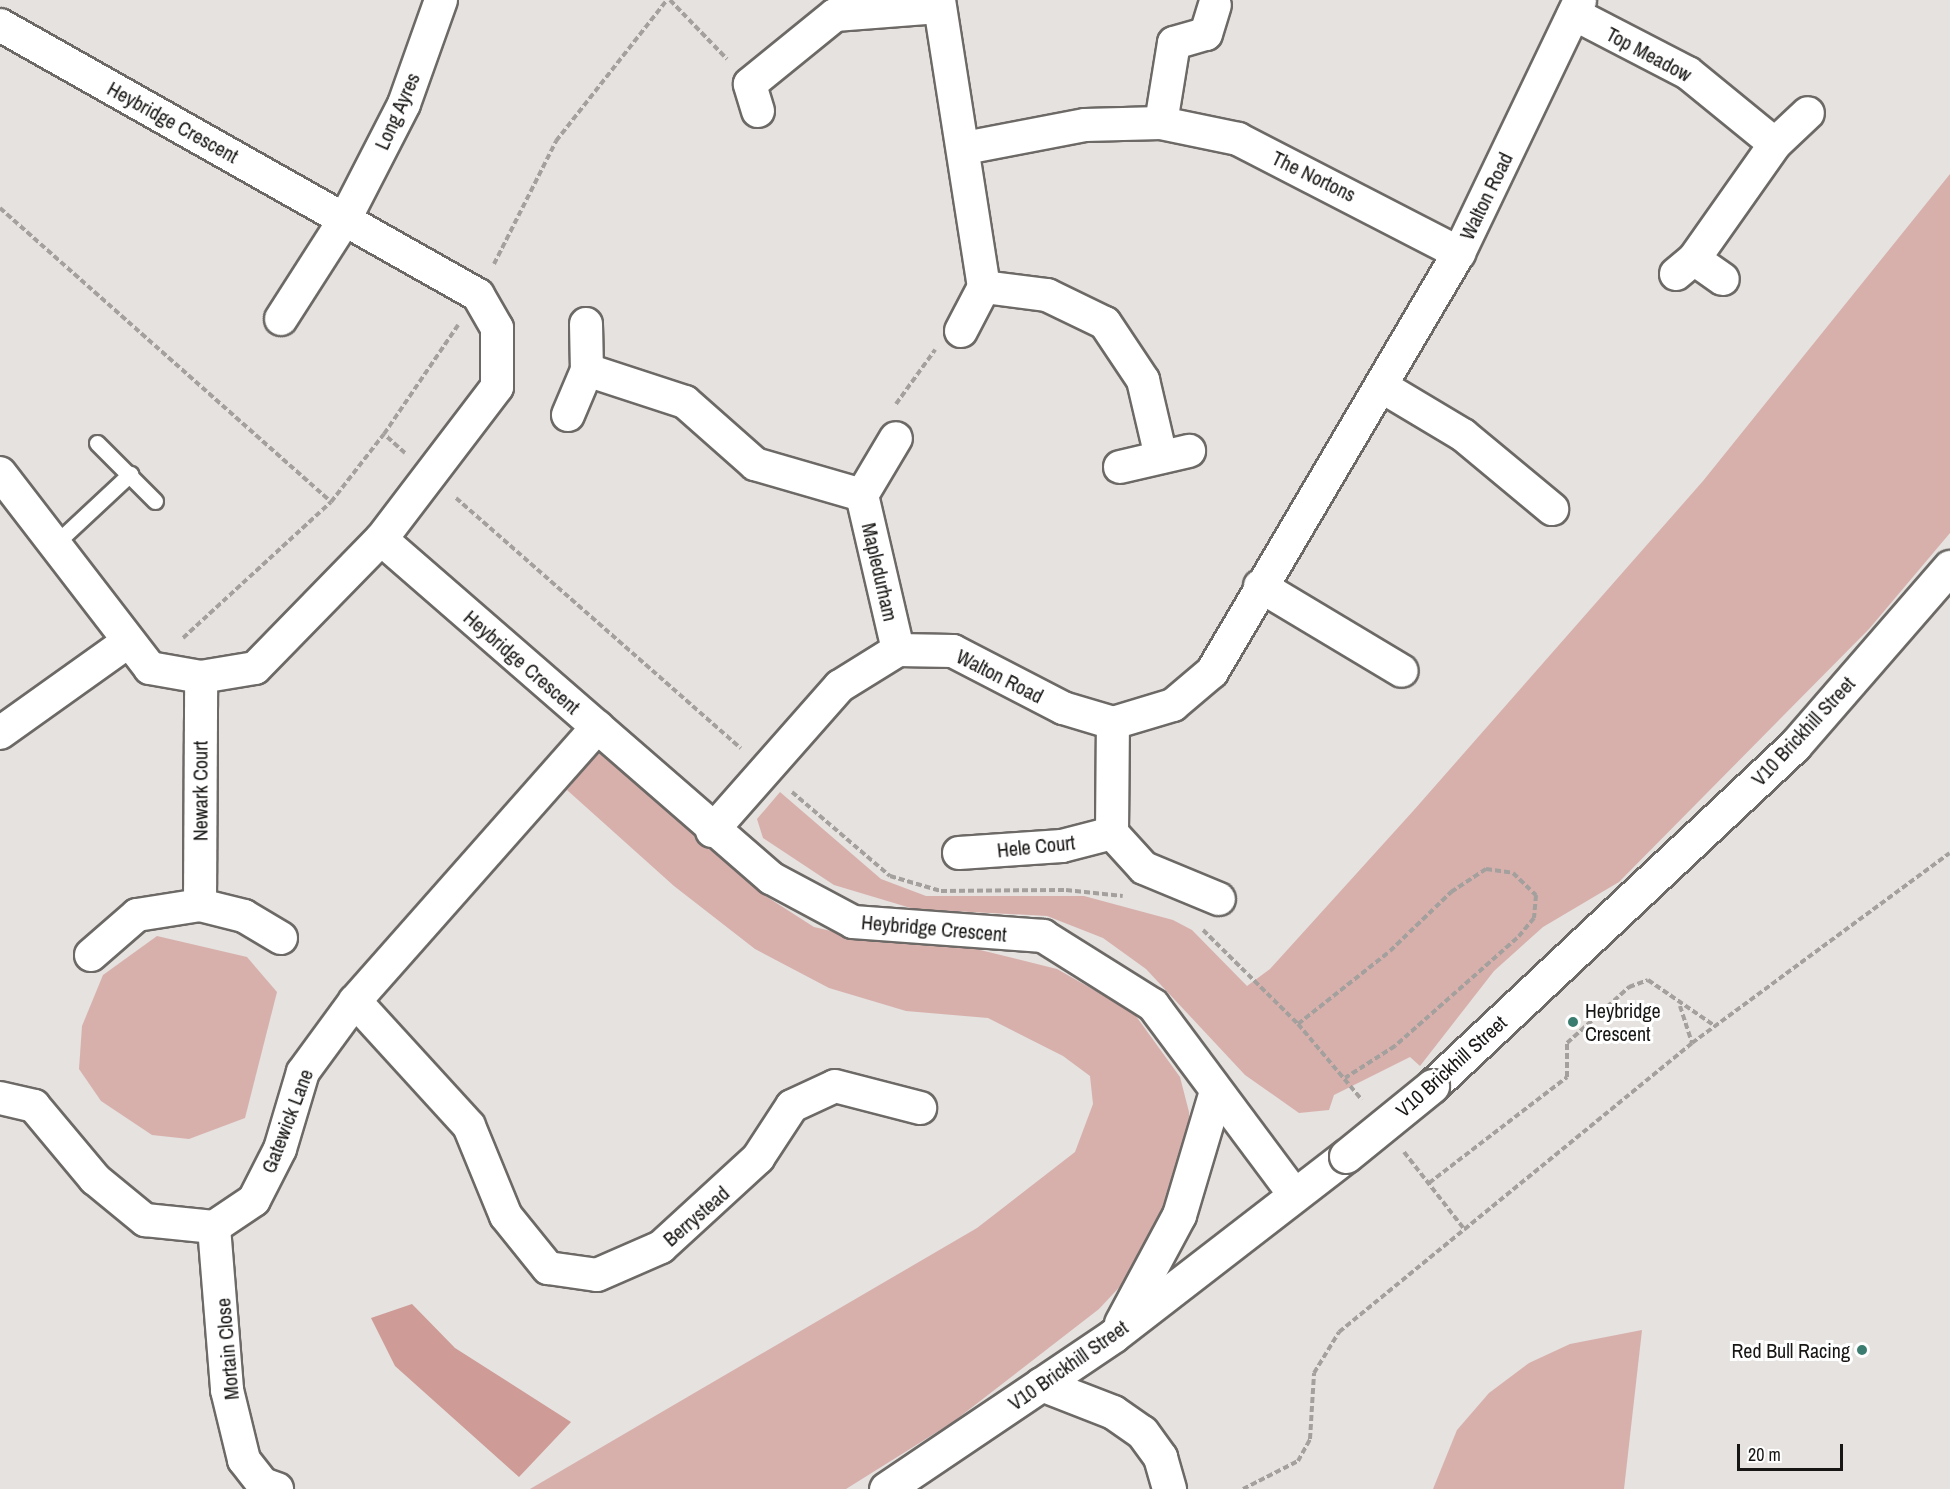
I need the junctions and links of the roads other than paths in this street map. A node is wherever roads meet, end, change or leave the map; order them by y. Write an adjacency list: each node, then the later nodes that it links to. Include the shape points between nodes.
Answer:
1 (441, 0): 11 (street, Long Ayres, via 404,104)
2 (939, 3): 6 (street, via 835,15); 10 (street)
3 (1215, 5): 8 (street, via 1206,34 1174,43)
4 (1577, 7): 9 (street, Top Meadow, via 1688,73); 12 (street, Walton Road)
5 (0, 25): 11 (street, Heybridge Crescent)
6 (754, 97)
7 (1808, 113): 9 (street)
8 (1161, 123): 10 (street, The Nortons, via 1085,124); 12 (street, The Nortons, via 1238,139)
9 (1775, 144): 13 (street, via 1685,267)
10 (965, 148): 14 (street)
11 (345, 219): 15 (street); 29 (street, Heybridge Crescent, via 478,295 497,328 497,387)
12 (1458, 253): 19 (street, Walton Road)
13 (1723, 279)
14 (984, 287): 17 (street); 23 (street, via 1047,295 1104,323 1143,380 1175,454)
15 (281, 319)
16 (586, 324): 18 (street)
17 (960, 331)
18 (587, 370): 20 (street); 26 (street, Mapledurham, via 685,402 755,464)
19 (1381, 386): 28 (street, via 1463,435); 32 (street, Walton Road)
20 (568, 415)
21 (896, 438): 26 (street, Mapledurham)
22 (97, 443): 25 (lane)
23 (1120, 467)
24 (0, 473): 30 (street)
25 (130, 474): 27 (lane); 30 (lane)
26 (862, 495): 34 (street, Mapledurham)
27 (155, 501)
28 (1552, 509)
29 (381, 539): 36 (street, Heybridge Crescent, via 255,668); 38 (street, Heybridge Crescent)
30 (55, 544): 33 (street)
31 (1950, 567): 51 (street, V10 Brickhill Street, bridge, via 1795,745 1432,1086)
32 (1260, 586): 35 (street); 37 (street, Walton Road, via 1212,672 1173,705)
33 (129, 641): 36 (street, Heybridge Crescent, via 150,668); 39 (street)
34 (898, 650): 37 (street, Walton Road, via 954,651 1063,708); 40 (street, via 840,686)
35 (1402, 671)
36 (201, 677): 44 (street, Newark Court)
37 (1113, 723): 41 (street)
38 (597, 727): 40 (street, Heybridge Crescent); 47 (street, Gatewick Lane)
39 (0, 733)
40 (712, 831): 48 (street, Heybridge Crescent, via 771,878 853,922 1043,936 1153,1005)
41 (1112, 833): 42 (street, Hele Court, via 1062,846); 43 (street, via 1144,868)
42 (959, 853)
43 (1219, 899)
44 (200, 905): 45 (street, via 244,916); 46 (street, via 137,915)
45 (281, 938)
46 (91, 955)
47 (355, 1000): 50 (street, Berrystead, via 469,1126 506,1216 548,1268 597,1275 661,1247 758,1158 792,1106 835,1086); 52 (street, Gatewick Lane, via 303,1072 280,1149 254,1200)
48 (1216, 1090): 51 (street, Heybridge Crescent); 53 (street, via 1179,1215)
49 (0, 1098): 52 (street, via 34,1106 94,1179 145,1220)
50 (920, 1108)
51 (1294, 1194): 53 (street, V10 Brickhill Street)
52 (214, 1227): 55 (street, Mortain Close, via 227,1390 244,1460 263,1484)
53 (1114, 1335): 54 (street, V10 Brickhill Street)
54 (1041, 1384): 56 (street, V10 Brickhill Street); 57 (street, via 1113,1412 1142,1432 1160,1457)
55 (277, 1489)
56 (886, 1489)
57 (1169, 1489)

